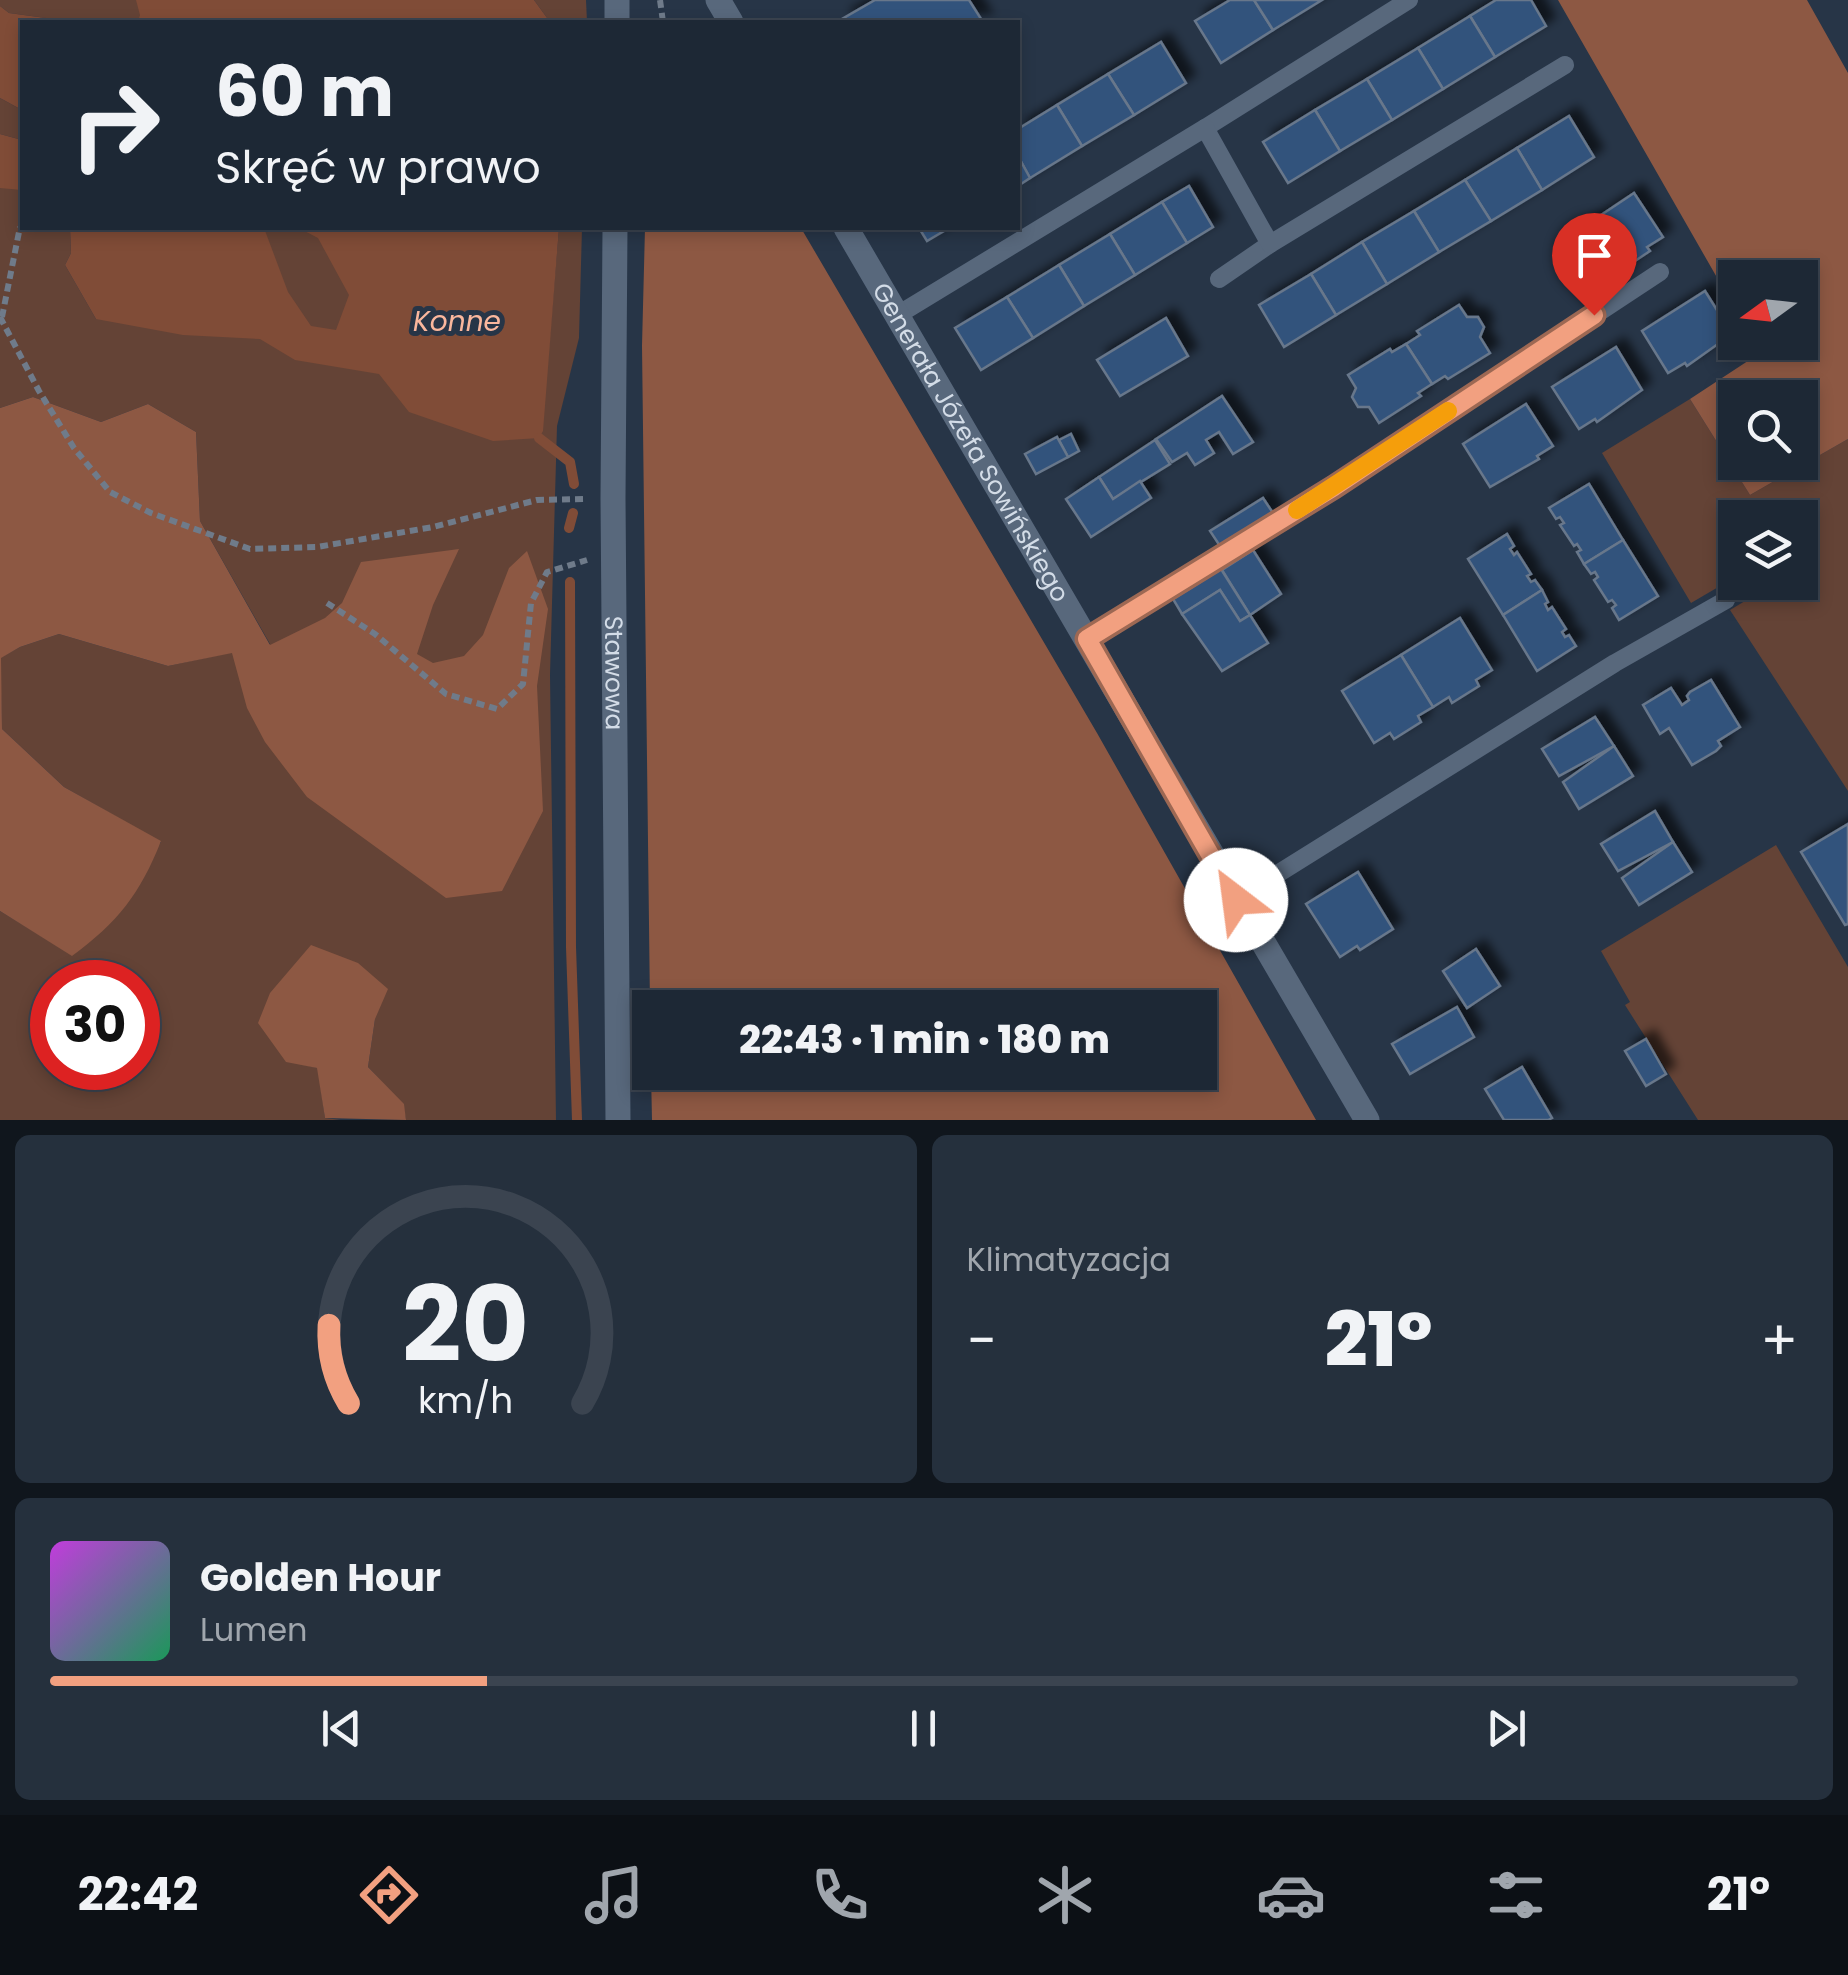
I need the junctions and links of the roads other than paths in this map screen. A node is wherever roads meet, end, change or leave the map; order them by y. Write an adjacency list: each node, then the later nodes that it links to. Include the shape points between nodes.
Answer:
1 (1410, 0): 3 (lane)
2 (1565, 65): 6 (lane)
3 (1205, 128): 6 (lane); 9 (lane)
4 (615, 230): 13 (street, Stawowa)
5 (847, 230): 9 (street, Generała Józefa Sowińskiego)
6 (1270, 244): 8 (lane)
7 (1660, 272): 11 (lane, via 1334,487)
8 (1219, 279)
9 (896, 316): 11 (street, Generała Józefa Sowińskiego)
10 (1726, 600): 12 (lane, via 1615,662)
11 (1087, 639): 12 (street, Generała Józefa Sowińskiego)
12 (1236, 900): 14 (street, Generała Józefa Sowińskiego)
13 (618, 1120)
14 (1367, 1120)

